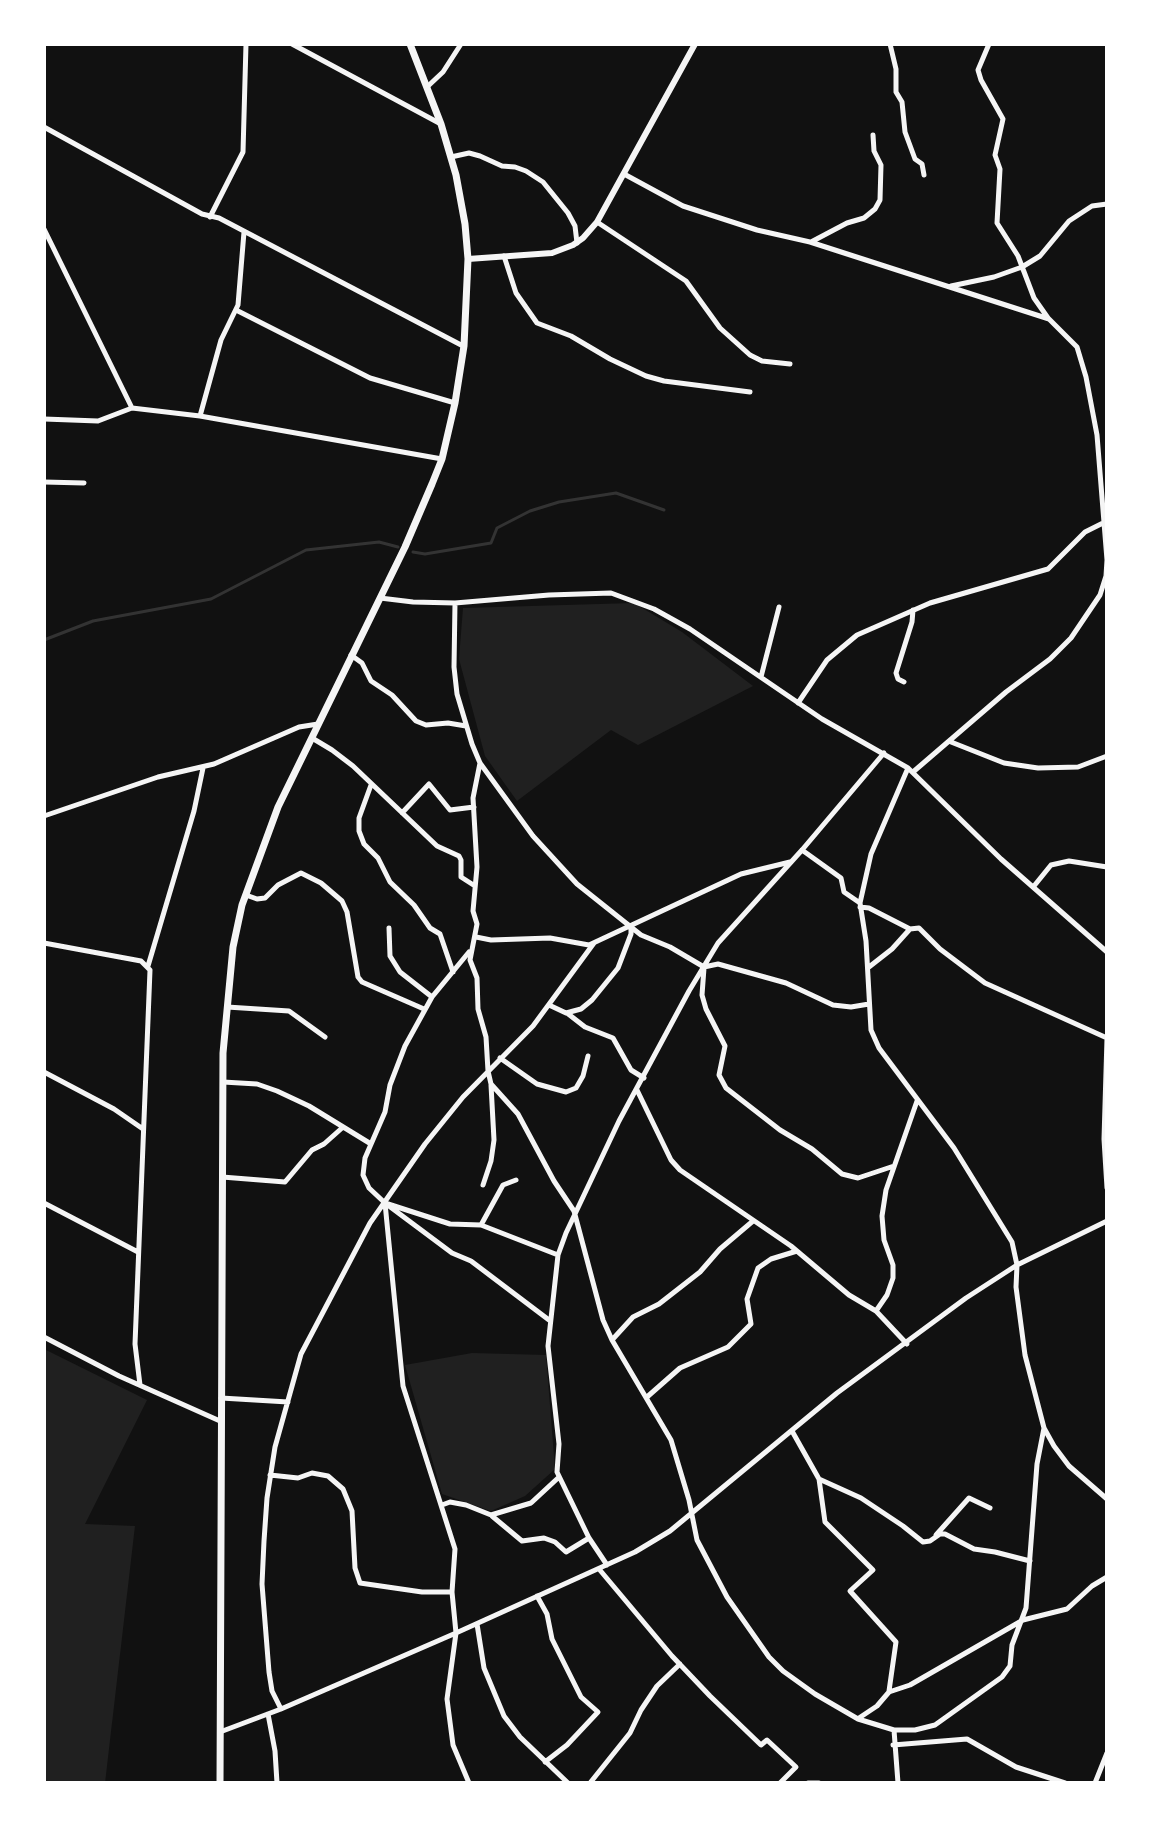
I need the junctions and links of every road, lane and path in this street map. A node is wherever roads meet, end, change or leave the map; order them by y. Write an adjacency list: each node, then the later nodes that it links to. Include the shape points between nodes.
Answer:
1 (246, 44): 16 (street, via 243,152)
2 (292, 44): 9 (street)
3 (410, 44): 8 (main road)
4 (461, 44): 8 (street)
5 (695, 44): 13 (street)
6 (890, 44): 14 (street, via 905,132)
7 (989, 44): 24 (street, via 978,70 1003,119 995,155 1000,169 997,223)
8 (427, 87): 9 (main road)
9 (441, 124): 12 (main road)
10 (44, 127): 16 (street)
11 (873, 135): 20 (street, via 881,165 875,209)
12 (451, 158): 21 (street, via 469,153 526,171 543,182 568,213); 23 (main road)
13 (624, 174): 17 (street); 20 (street, via 683,206)
14 (924, 175)
15 (1107, 204): 24 (street, via 1092,206 1069,221 1040,256)
16 (210, 217): 19 (street)
17 (597, 222): 21 (street); 29 (street, via 686,281 720,328 750,355)
18 (44, 229): 32 (street)
19 (244, 231): 26 (street); 28 (street)
20 (810, 242): 25 (street)
21 (577, 243): 22 (street, via 552,253)
22 (504, 256): 23 (street); 30 (street, via 516,293 537,323 646,376)
23 (468, 259): 28 (main road)
24 (1022, 267): 25 (street); 27 (street)
25 (948, 287): 27 (street)
26 (236, 310): 31 (street, via 370,378); 33 (street, via 221,340)
27 (1049, 319): 38 (street, via 1081,357 1097,435)
28 (464, 346): 31 (main road)
29 (790, 364)
30 (750, 392)
31 (455, 403): 35 (main road)
32 (132, 408): 33 (street); 34 (street, via 98,421)
33 (200, 416): 35 (street)
34 (44, 419)
35 (442, 459): 40 (main road)
36 (44, 482): 37 (street)
37 (84, 483)
38 (1105, 522): 39 (street); 43 (street, via 1085,532 1048,569)
39 (1104, 596): 51 (street, via 1071,638)
40 (380, 598): 41 (street); 44 (main road)
41 (455, 603): 45 (street, via 611,593 654,609); 49 (street, via 454,667)
42 (779, 607): 45 (street)
43 (913, 610): 46 (street, via 896,673); 47 (street, via 840,648)
44 (351, 655): 48 (main road); 49 (street, via 416,721)
45 (761, 677): 47 (street)
46 (904, 682)
47 (798, 703): 52 (street)
48 (319, 723): 50 (main road); 55 (street)
49 (466, 726): 54 (street)
50 (312, 738): 57 (street); 66 (main road, via 278,807)
51 (950, 742): 53 (street, via 1004,763 1038,768 1078,767); 56 (street)
52 (884, 753): 56 (street); 61 (street)
53 (1107, 756)
54 (480, 763): 58 (street); 68 (street, via 533,836 577,884)
55 (203, 768): 60 (street, via 158,777); 76 (street)
56 (910, 770): 65 (street); 67 (street, via 871,854)
57 (371, 785): 59 (street); 79 (street, via 359,818 364,844 390,882 440,934)
58 (474, 807): 59 (street, via 450,810 429,784); 64 (street)
59 (402, 813): 64 (street, via 437,846 459,856 461,877)
60 (44, 816)
61 (802, 850): 62 (street); 67 (street, via 841,878 844,892)
62 (791, 862): 68 (street, via 741,874); 77 (street, via 718,943)
63 (1107, 867): 65 (street, via 1069,861 1051,865)
64 (475, 886): 71 (street)
65 (1034, 886): 75 (street)
66 (245, 895): 83 (main road); 84 (street, via 265,898 301,873 321,883 347,912 362,982)
67 (860, 905): 70 (street); 78 (street)
68 (631, 925): 73 (street); 77 (street); 85 (street, via 612,977 581,1009)
69 (389, 928): 80 (street, via 390,956 400,972)
70 (910, 929): 78 (street); 103 (street, via 919,928 985,983 1107,1038)
71 (476, 937): 73 (street); 74 (street)
72 (44, 943): 76 (street)
73 (594, 943): 82 (street)
74 (471, 950): 79 (street); 89 (street)
75 (1107, 952)
76 (148, 966): 97 (street)
77 (704, 967): 81 (street, via 718,964 786,983 833,1005); 91 (street); 99 (street, via 702,995 725,1046 719,1075 726,1088 842,1174 858,1178)
78 (869, 968): 81 (street)
79 (453, 972): 80 (street)
80 (432, 997): 84 (street)
81 (869, 1004): 95 (street, via 875,1039)
82 (549, 1005): 85 (street); 88 (street)
83 (226, 1007): 86 (street, via 289,1011); 92 (main road)
84 (424, 1009): 98 (street, via 401,1056)
85 (566, 1013): 91 (street, via 613,1038 631,1070)
86 (325, 1037)
87 (588, 1056): 88 (street, via 576,1088 566,1092 537,1084)
88 (500, 1058): 89 (street)
89 (488, 1071): 93 (street); 105 (street, via 437,1128)
90 (44, 1072): 97 (street)
91 (644, 1078): 94 (street)
92 (223, 1082): 96 (street, via 277,1091); 100 (main road)
93 (491, 1084): 102 (street, via 494,1140); 106 (street, via 518,1114)
94 (637, 1090): 106 (street); 107 (street, via 671,1160)
95 (917, 1101): 99 (street); 113 (street, via 989,1202 1012,1242)
96 (342, 1128): 98 (street); 100 (street, via 312,1150 285,1182)
97 (143, 1129): 111 (street)
98 (371, 1144): 105 (street, via 363,1175)
99 (894, 1166): 114 (street, via 882,1216 893,1278)
100 (222, 1177): 121 (main road)
101 (516, 1180): 109 (street, via 503,1185)
102 (483, 1185)
103 (1107, 1188)
104 (44, 1203): 111 (street)
105 (385, 1203): 109 (street, via 450,1224); 115 (street); 122 (street, via 307,1340); 130 (street, via 403,1386)
106 (574, 1211): 112 (street); 117 (street)
107 (753, 1220): 110 (street); 117 (street, via 700,1272 633,1317)
108 (1107, 1221): 113 (street)
109 (481, 1225): 112 (street)
110 (797, 1251): 114 (street); 120 (street, via 758,1268 747,1299 753,1321 728,1347 680,1368)
111 (138, 1252): 119 (street, via 135,1344)
112 (558, 1255): 115 (street)
113 (1017, 1265): 118 (street); 124 (street, via 1025,1355)
114 (876, 1311): 118 (street)
115 (549, 1320): 127 (street)
116 (44, 1337): 119 (street)
117 (612, 1340): 120 (street)
118 (907, 1344): 125 (street)
119 (140, 1385): 123 (street)
120 (647, 1397): 132 (street, via 671,1440)
121 (220, 1398): 122 (street); 123 (main road)
122 (288, 1402): 126 (street)
123 (220, 1421): 151 (main road)
124 (1044, 1428): 129 (street, via 1069,1466); 136 (street)
125 (792, 1431): 128 (street); 132 (street)
126 (270, 1475): 140 (street, via 328,1476 343,1489 352,1511 360,1583); 147 (street, via 262,1584 269,1672)
127 (558, 1478): 133 (street, via 531,1503); 135 (street)
128 (819, 1479): 134 (street, via 861,1498 923,1542); 146 (street, via 825,1522 873,1570 850,1591 896,1642)
129 (1107, 1499)
130 (442, 1505): 133 (street, via 466,1505); 140 (street, via 455,1549)
131 (990, 1508): 134 (street, via 973,1498 964,1500)
132 (692, 1512): 137 (street, via 660,1538); 149 (street, via 697,1540 727,1597 769,1657 798,1683)
133 (491, 1515): 135 (street, via 522,1541 544,1538 566,1552)
134 (935, 1536): 136 (street, via 945,1534 974,1549)
135 (589, 1538): 137 (street)
136 (1030, 1561): 142 (street)
137 (607, 1565): 138 (street)
138 (599, 1569): 141 (street); 145 (street)
139 (1107, 1577): 142 (street, via 1067,1609)
140 (452, 1592): 144 (street)
141 (537, 1596): 143 (street); 154 (street, via 581,1697 598,1712)
142 (1023, 1620): 146 (street); 150 (street, via 1002,1677 935,1725)
143 (477, 1624): 144 (street); 154 (street, via 495,1699 511,1727)
144 (456, 1633): 147 (street); 157 (street, via 448,1709 453,1745)
145 (680, 1664): 159 (street, via 657,1686 630,1733); 160 (street, via 761,1745 767,1740 796,1767)
146 (889, 1692): 149 (street)
147 (281, 1709): 148 (street)
148 (268, 1714): 151 (street); 156 (street)
149 (858, 1719): 150 (street)
150 (894, 1730): 152 (street)
151 (220, 1732): 155 (main road)
152 (893, 1745): 163 (street); 164 (street, via 967,1739 1016,1767)
153 (1107, 1753): 165 (street)
154 (545, 1762): 158 (street)
155 (220, 1783)
156 (277, 1783)
157 (469, 1783)
158 (568, 1783)
159 (590, 1783)
160 (780, 1783)
161 (808, 1783): 162 (street)
162 (819, 1783)
163 (898, 1783)
164 (1065, 1783)
165 (1095, 1783)

